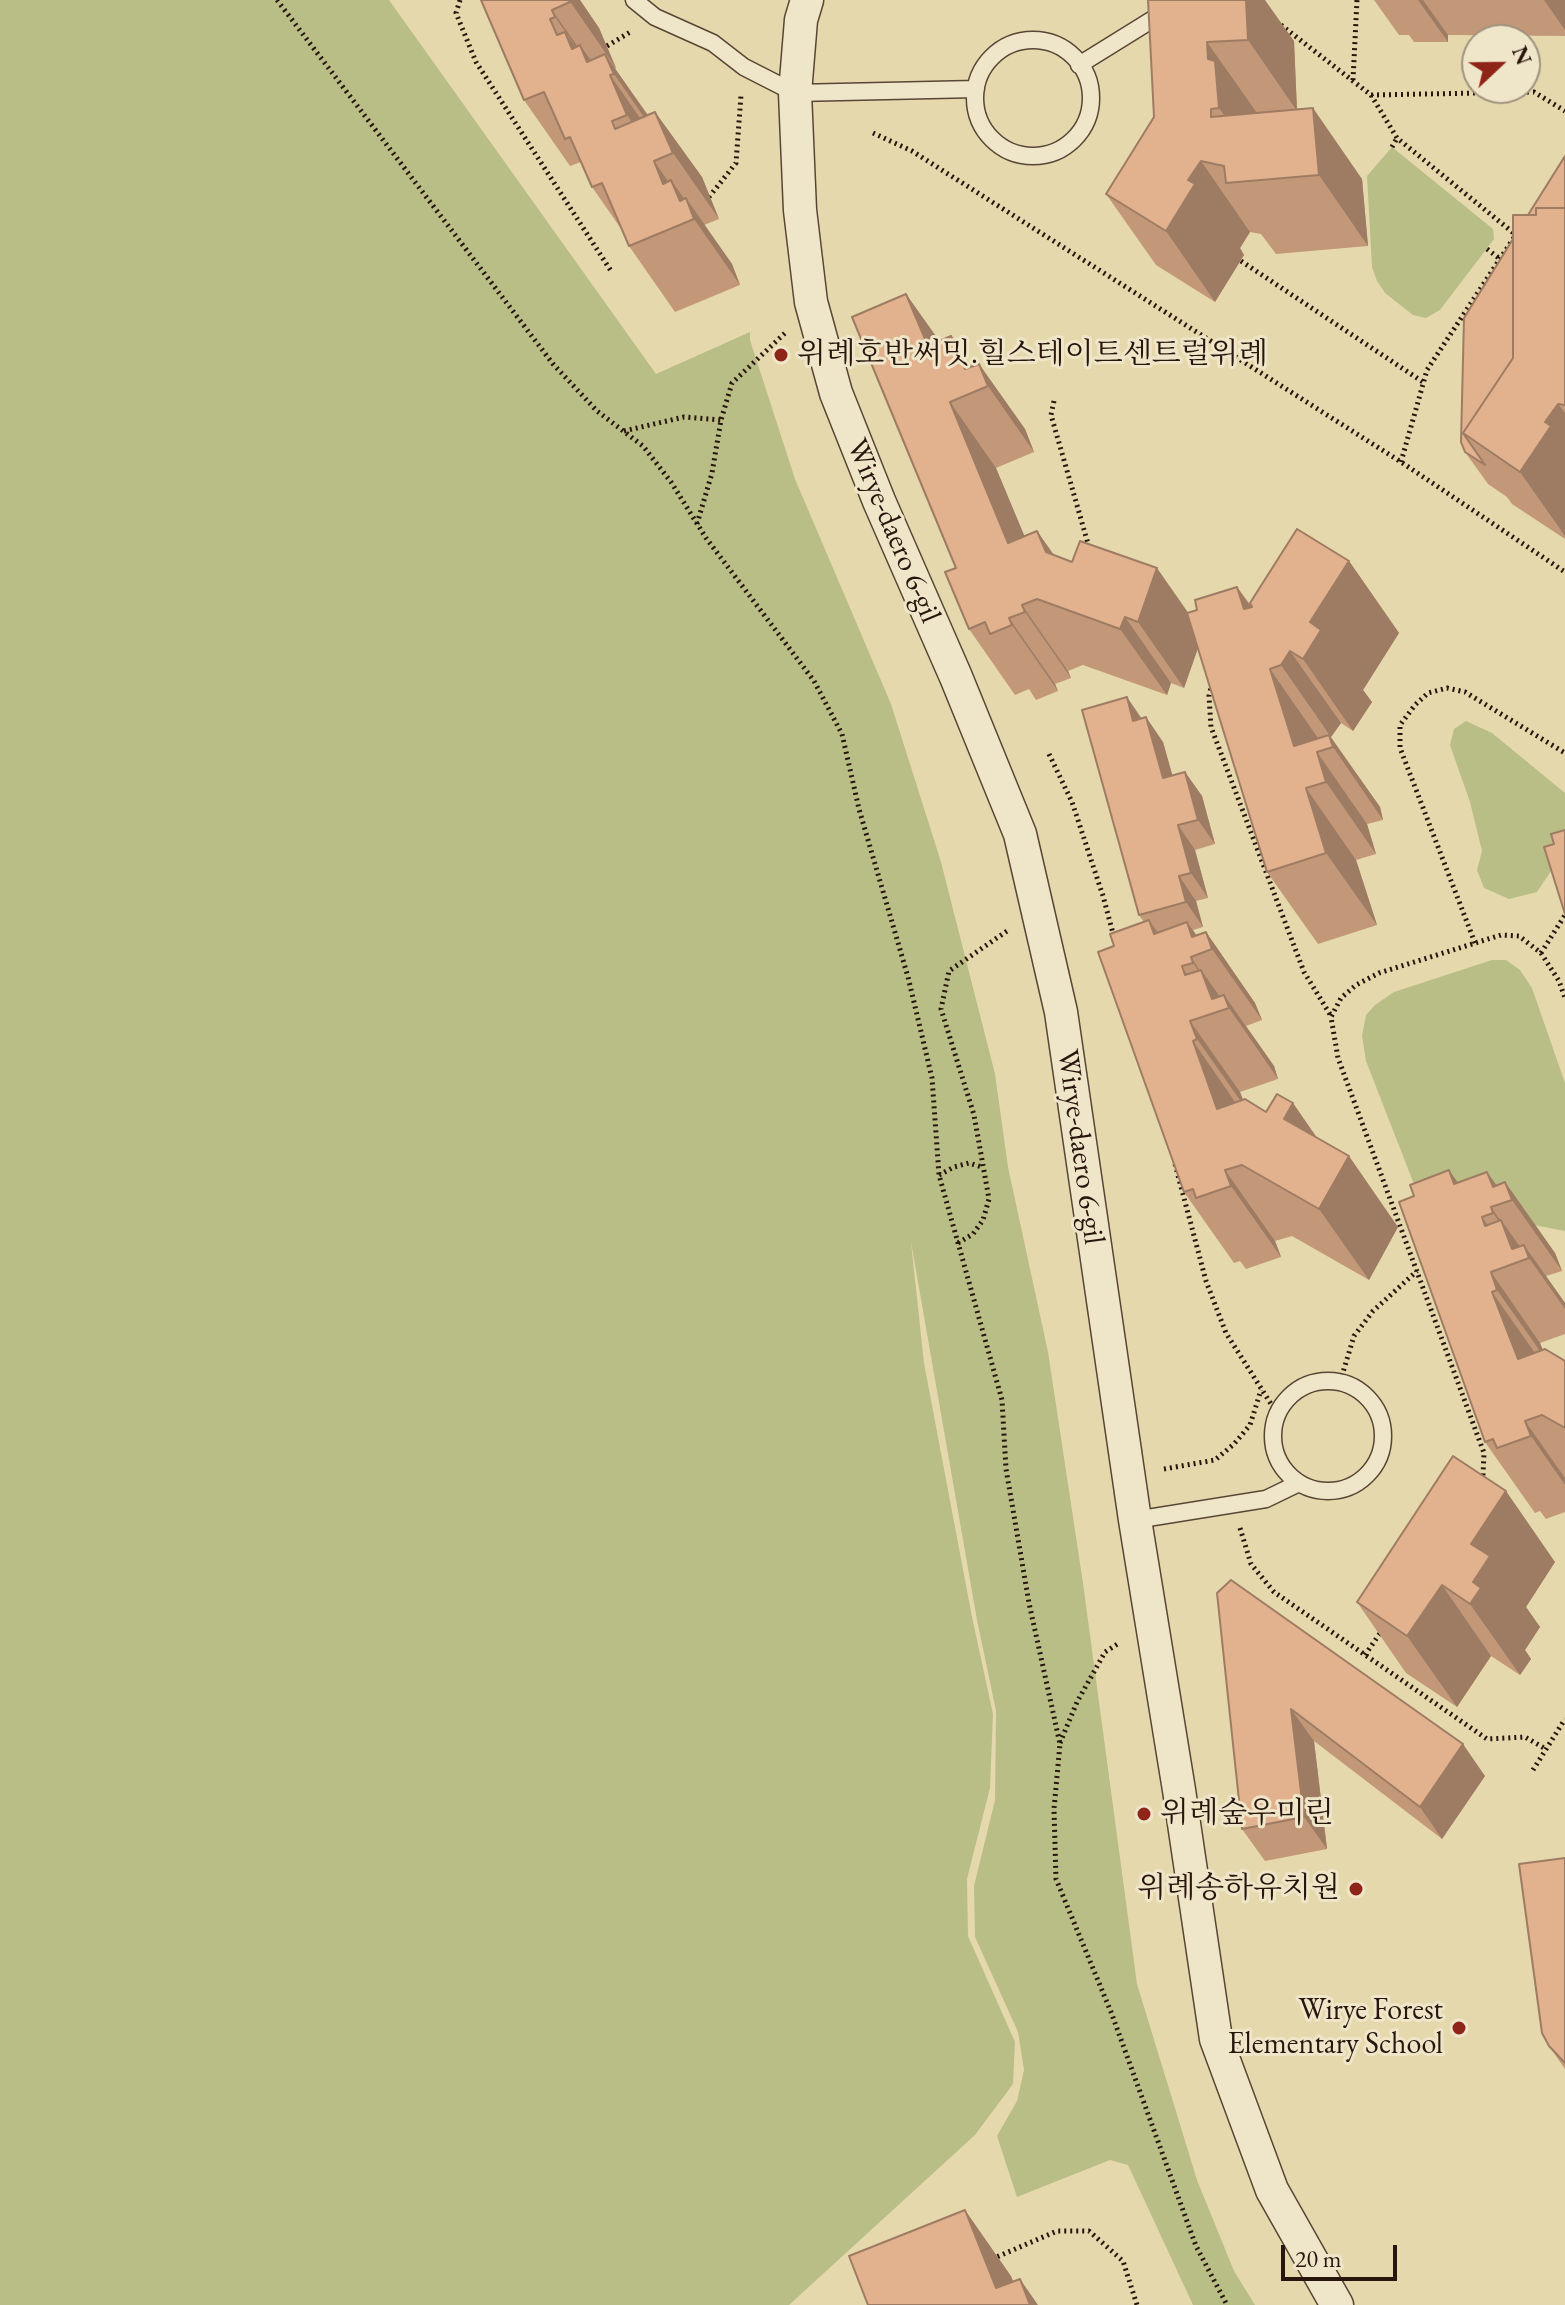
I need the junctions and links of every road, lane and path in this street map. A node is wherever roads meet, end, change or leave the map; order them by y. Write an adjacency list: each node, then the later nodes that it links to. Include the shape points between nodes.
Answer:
1 (277, 0): 29 (path, via 553,364)
2 (460, 0): 24 (path, via 456,13 476,62)
3 (634, 0): 9 (lane, via 655,17 713,43)
4 (807, 0): 12 (street, Wirye-daero 6-gil)
5 (1357, 0): 10 (path)
6 (1166, 11): 8 (lane)
7 (1272, 18): 10 (path)
8 (1079, 65): 11 (lane, via 1059,46 1020,42 987,62); 11 (lane, via 1090,93 1089,111 1083,128 1057,152 1020,155 1004,149 978,118)
9 (744, 67): 12 (lane); 18 (path, via 736,163)
10 (1353, 81): 13 (path)
11 (976, 89): 12 (lane)
12 (795, 93): 25 (street, Wirye-daero 6-gil, via 800,210)
13 (1371, 95): 14 (path, via 1534,92); 16 (path)
14 (1565, 111)
15 (873, 133): 30 (path, via 912,151)
16 (1397, 138): 17 (path); 20 (path)
17 (1392, 147)
18 (709, 197)
19 (1524, 223): 20 (path)
20 (1516, 235): 22 (path)
21 (1487, 249): 22 (path)
22 (1500, 259): 26 (path)
23 (1241, 261): 26 (path)
24 (611, 271)
25 (812, 308): 28 (path, via 732,383); 37 (street, Wirye-daero 6-gil, via 836,393 1020,834)
26 (1423, 383): 30 (path)
27 (1054, 401): 32 (path, via 1051,415)
28 (721, 420): 29 (path, via 684,417); 31 (path)
29 (624, 431): 31 (path, via 643,446)
30 (1401, 462): 33 (path)
31 (697, 524): 46 (path, via 814,681 842,734 932,1078)
32 (1090, 549)
33 (1565, 572)
34 (1216, 669): 43 (path, via 1209,696 1211,727 1304,972)
35 (1565, 753): 39 (path, via 1465,692 1447,688 1428,693 1400,725 1400,748)
36 (1049, 754): 40 (path, via 1072,802)
37 (1038, 910): 45 (path, via 949,971 941,1009 974,1115); 52 (street, Wirye-daero 6-gil, via 1061,1012)
38 (1565, 915): 41 (path)
39 (1475, 943): 41 (path, via 1519,936); 43 (path, via 1379,973 1341,998)
40 (1118, 950)
41 (1541, 953): 42 (path)
42 (1565, 998)
43 (1331, 1017): 48 (path, via 1338,1058)
44 (1173, 1158): 50 (path, via 1206,1281 1226,1333)
45 (982, 1167): 46 (path, via 969,1163); 47 (path, via 989,1199 983,1220)
46 (939, 1175): 47 (path)
47 (958, 1244): 61 (path, via 1002,1400 1006,1469)
48 (1417, 1271): 49 (path, via 1354,1336); 54 (path, via 1484,1453)
49 (1340, 1382): 51 (lane, via 1303,1387); 53 (lane, via 1371,1401 1380,1416 1382,1450 1375,1466 1348,1488 1323,1491)
50 (1261, 1389): 51 (path); 52 (path, via 1250,1425 1215,1460)
51 (1278, 1415): 53 (lane, via 1273,1433 1276,1452)
52 (1128, 1475): 56 (street, Wirye-daero 6-gil)
53 (1299, 1483): 55 (lane, via 1266,1499)
54 (1477, 1488)
55 (1233, 1504): 56 (lane); 59 (path, via 1251,1564 1274,1592)
56 (1135, 1520): 57 (street, Wirye-daero 6-gil)
57 (1152, 1621): 61 (path, via 1105,1652); 67 (street, Wirye-daero 6-gil, via 1216,2039 1272,2190)
58 (1383, 1629): 59 (path)
59 (1365, 1655): 62 (path, via 1487,1739 1525,1737)
60 (1565, 1719): 62 (path)
61 (1060, 1744): 66 (path, via 1054,1809 1056,1879 1196,2246)
62 (1546, 1749): 63 (path)
63 (1533, 1770)
64 (984, 2262): 65 (path, via 1057,2231 1089,2231 1123,2261)
65 (1137, 2305)
66 (1227, 2305)
67 (1337, 2305)

